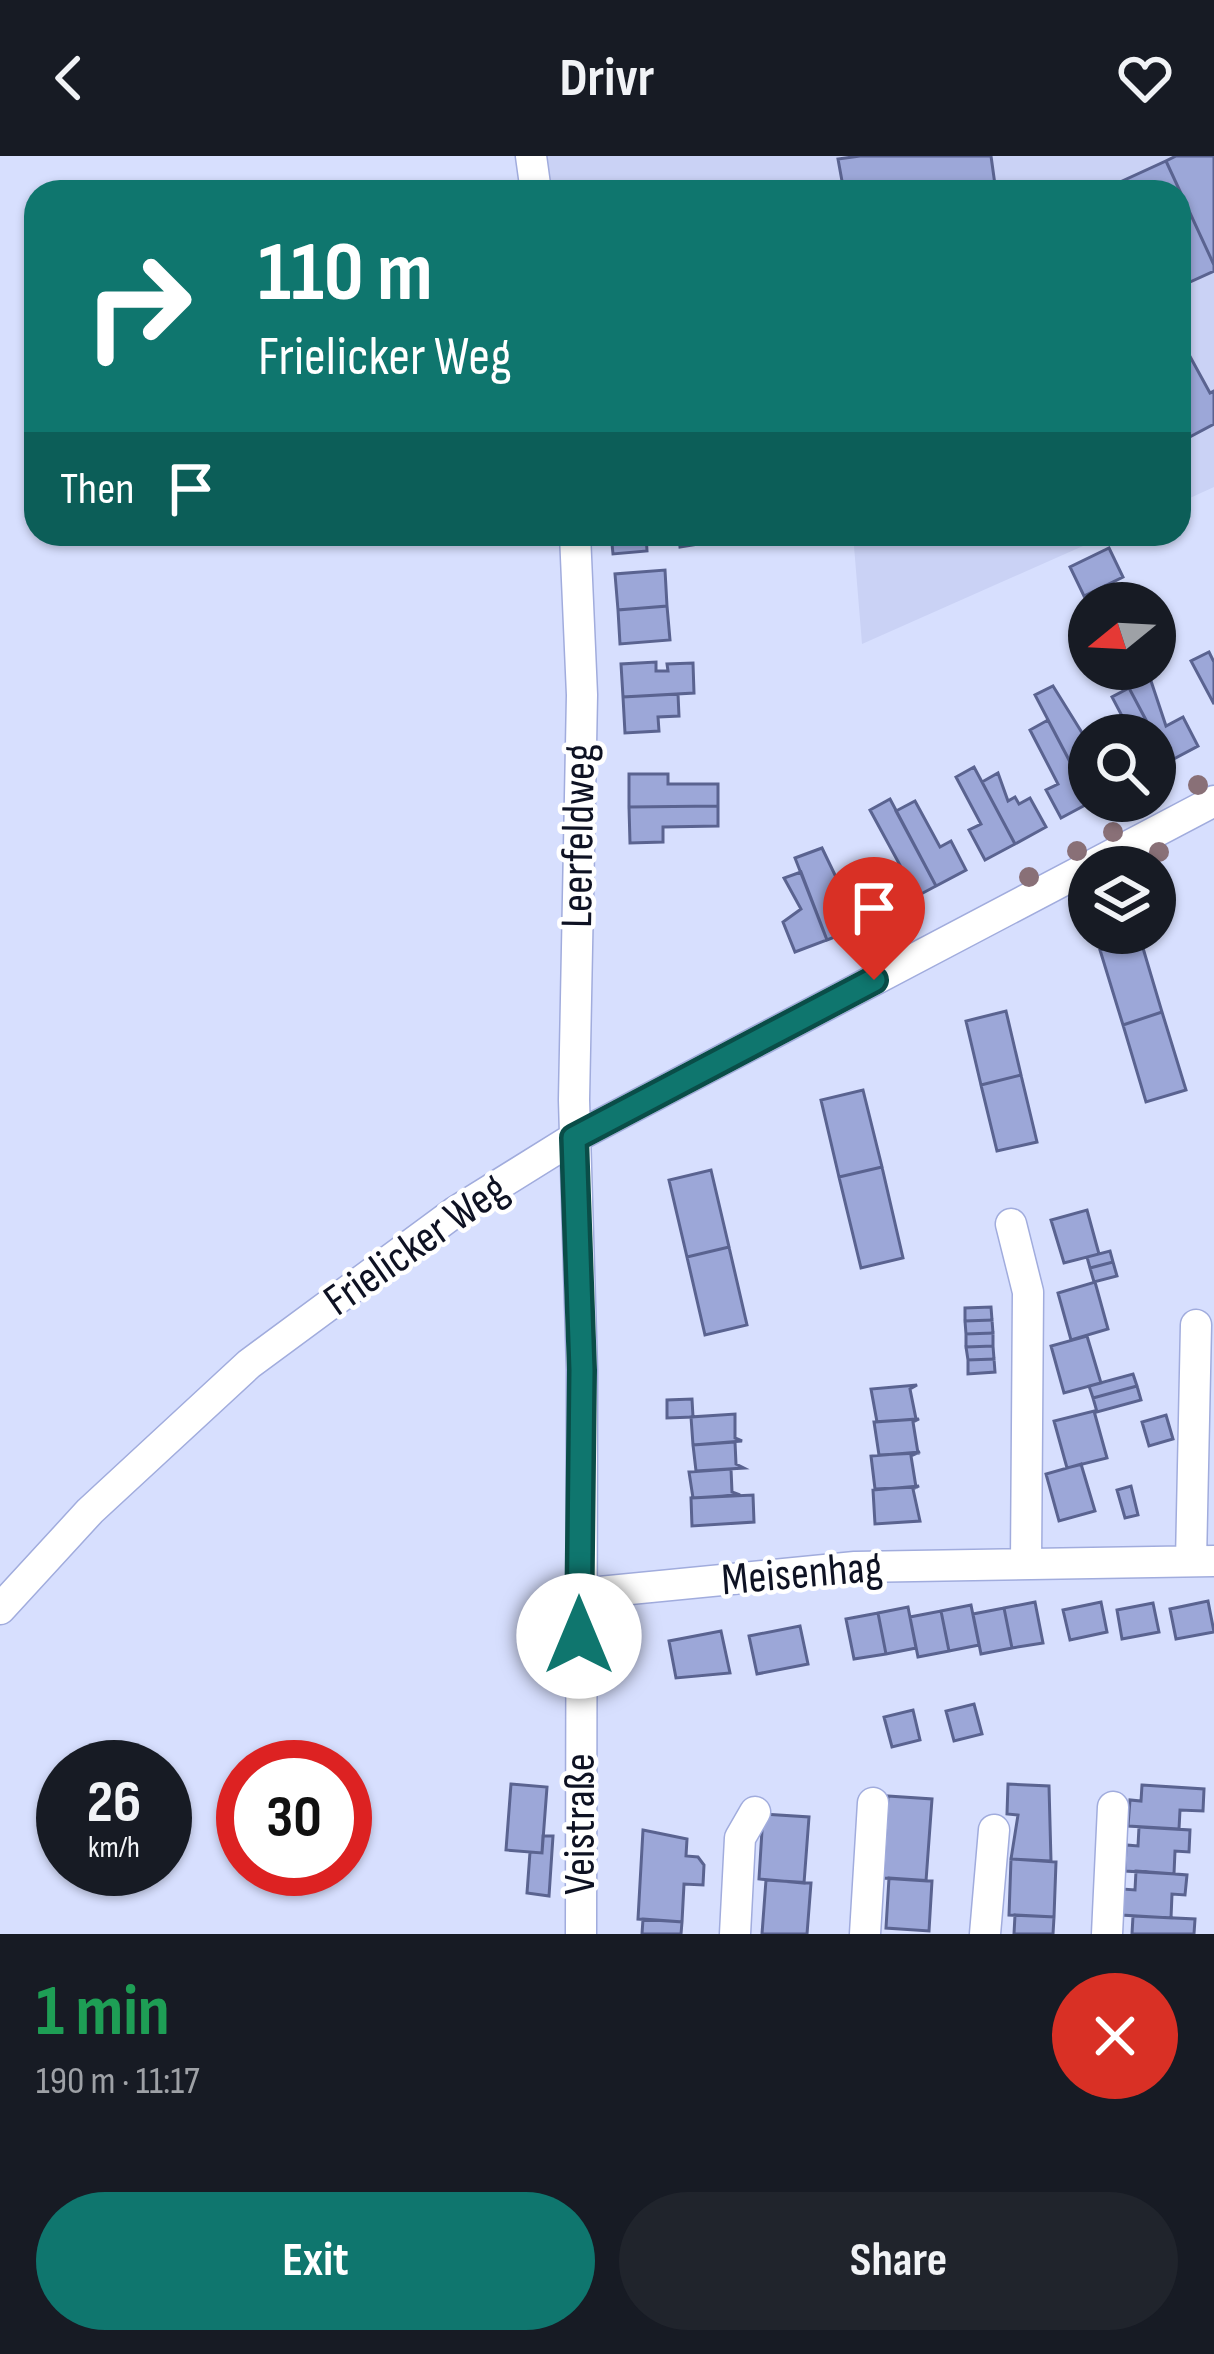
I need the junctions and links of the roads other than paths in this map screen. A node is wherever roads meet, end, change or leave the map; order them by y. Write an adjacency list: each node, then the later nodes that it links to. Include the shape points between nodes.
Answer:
1 (576, 546): 3 (street, Leerfeldweg, via 582,694)
2 (1214, 801): 3 (street, Frielicker Weg)
3 (574, 1138): 8 (street, Veistraße); 9 (street, Frielicker Weg, via 455,1212 249,1364 90,1511)
4 (1011, 1224): 7 (street, via 1028,1292)
5 (1196, 1325): 6 (street, Meisenhag)
6 (1203, 1561): 7 (street, Meisenhag)
7 (1026, 1562): 8 (street, Meisenhag, via 855,1567)
8 (579, 1594): 14 (street, Veistraße)
9 (0, 1609)
10 (874, 1803): 16 (street)
11 (1113, 1807): 18 (street)
12 (754, 1812): 15 (street, via 740,1838)
13 (994, 1831): 17 (street)
14 (581, 1934)
15 (735, 1934)
16 (865, 1934)
17 (985, 1934)
18 (1107, 1934)

